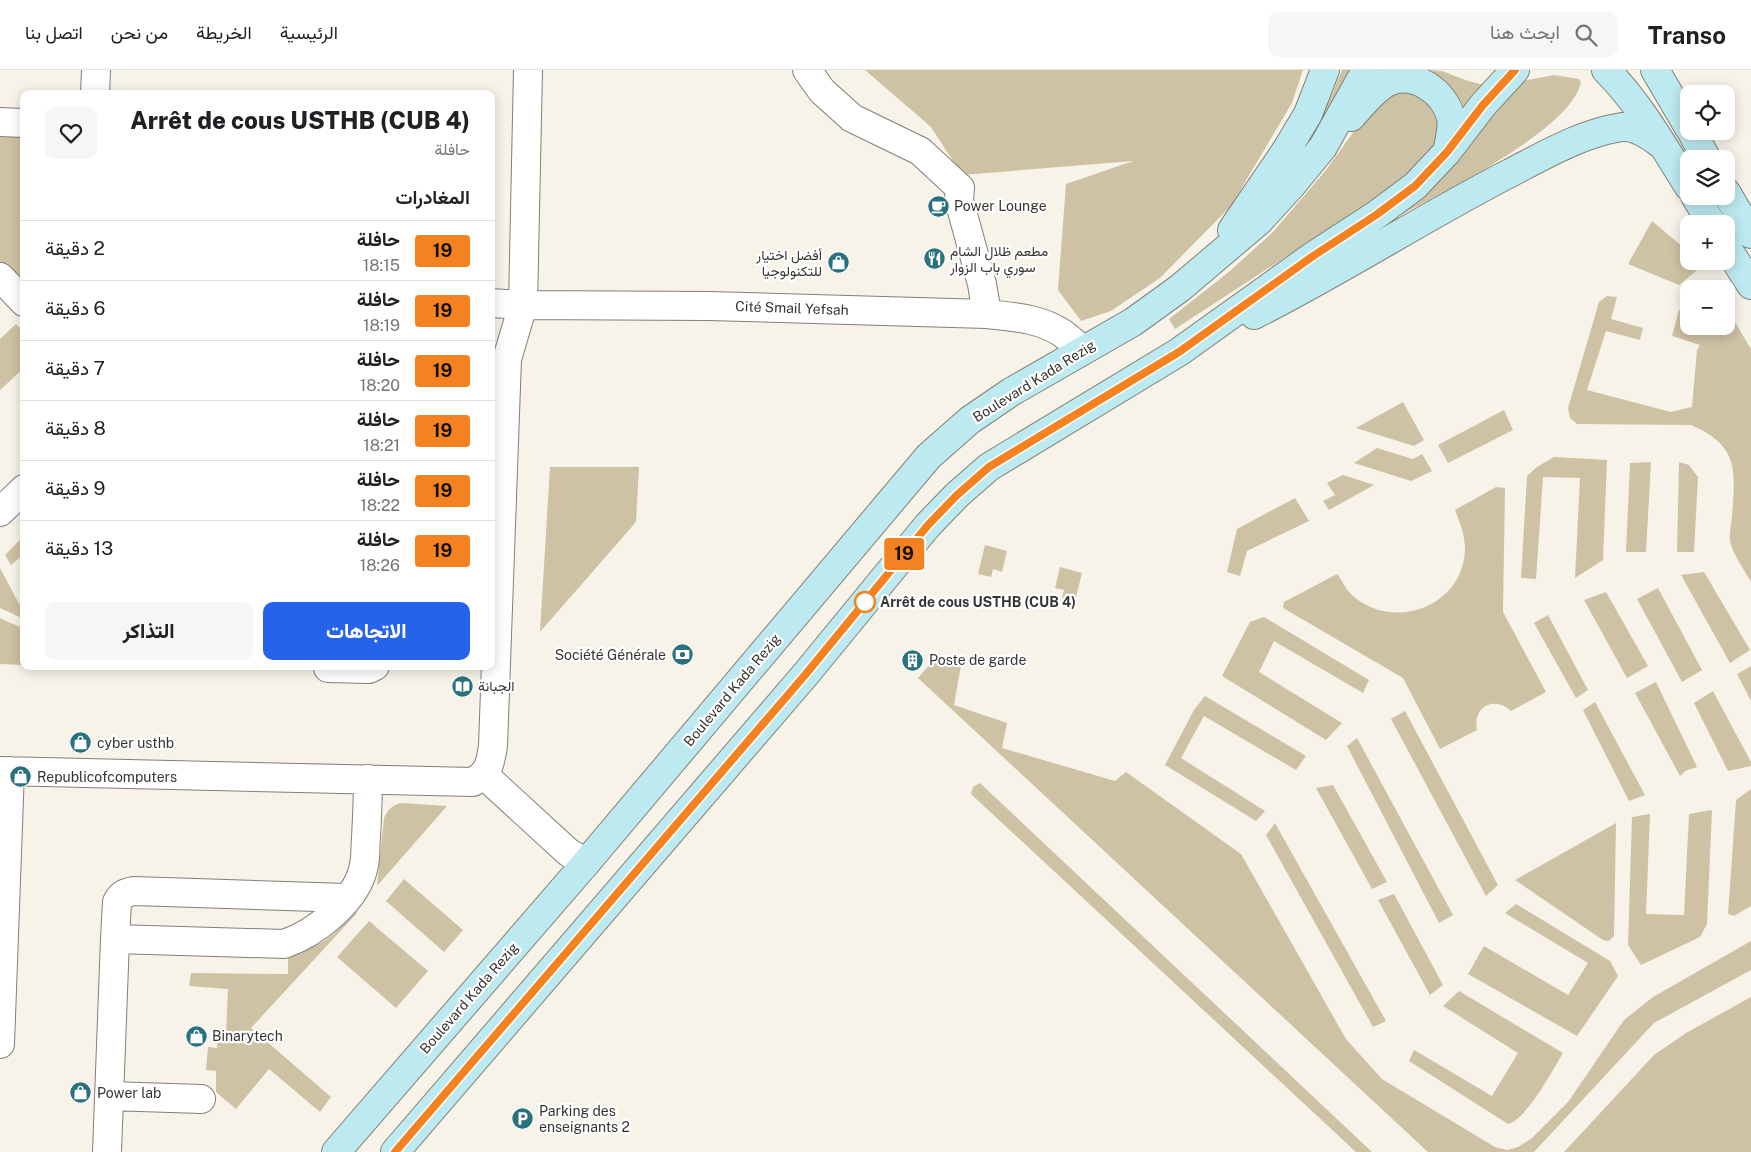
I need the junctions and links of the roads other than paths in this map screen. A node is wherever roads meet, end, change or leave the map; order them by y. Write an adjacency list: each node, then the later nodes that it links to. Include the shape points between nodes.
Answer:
1 (96, 70): 9 (street)
2 (528, 70): 25 (street)
3 (808, 70): 26 (street, via 822,91 852,118 920,151 960,188 959,200)
4 (1326, 70): 20 (main road, via 1308,114)
5 (1366, 70): 14 (main road)
6 (1515, 70): 15 (main road)
7 (1606, 70): 13 (main road, via 1622,86)
8 (1655, 70): 10 (main road)
9 (95, 90)
10 (1680, 113)
11 (0, 122): 12 (street)
12 (20, 122)
13 (1662, 145): 16 (main road); 28 (main road, via 1644,132 1624,127 1578,139 1475,191 1288,298)
14 (1323, 147): 15 (main road, via 1372,95 1388,82 1401,78 1417,80 1430,87 1448,106 1452,120); 20 (main road, Boulevard Kada Rezig, via 1259,221)
15 (1447, 152): 28 (main road, via 1415,186)
16 (1680, 173)
17 (1734, 205): 18 (main road)
18 (1751, 234)
19 (1735, 260): 22 (main road)
20 (1212, 261): 27 (main road, Boulevard Kada Rezig, via 1133,322)
21 (0, 277): 23 (street)
22 (1751, 285)
23 (20, 298)
24 (495, 303): 25 (street, Cité Smail Yefsah)
25 (523, 305): 26 (street, Cité Smail Yefsah, via 709,306); 29 (street, via 507,360)
26 (987, 314): 27 (street, Cité Smail Yefsah, via 1042,322)
27 (1083, 350): 37 (main road, Boulevard Kada Rezig, via 970,420 929,456)
28 (1179, 352): 45 (main road, via 989,467 957,495)
29 (497, 460): 32 (street)
30 (20, 493): 31 (street)
31 (0, 512)
32 (495, 603)
33 (494, 670): 35 (street, via 493,746)
34 (5, 771): 36 (street); 40 (street)
35 (484, 775): 36 (street, via 473,782); 37 (street, via 568,852)
36 (368, 780): 38 (street, via 365,864 361,878)
37 (586, 863): 44 (main road, Boulevard Kada Rezig)
38 (347, 898): 39 (street, via 311,932 284,944); 39 (street, via 134,891 120,896 117,902)
39 (115, 939): 41 (street)
40 (0, 1044)
41 (109, 1096): 42 (street); 43 (street)
42 (201, 1099)
43 (107, 1152)
44 (336, 1152)
45 (394, 1152)

